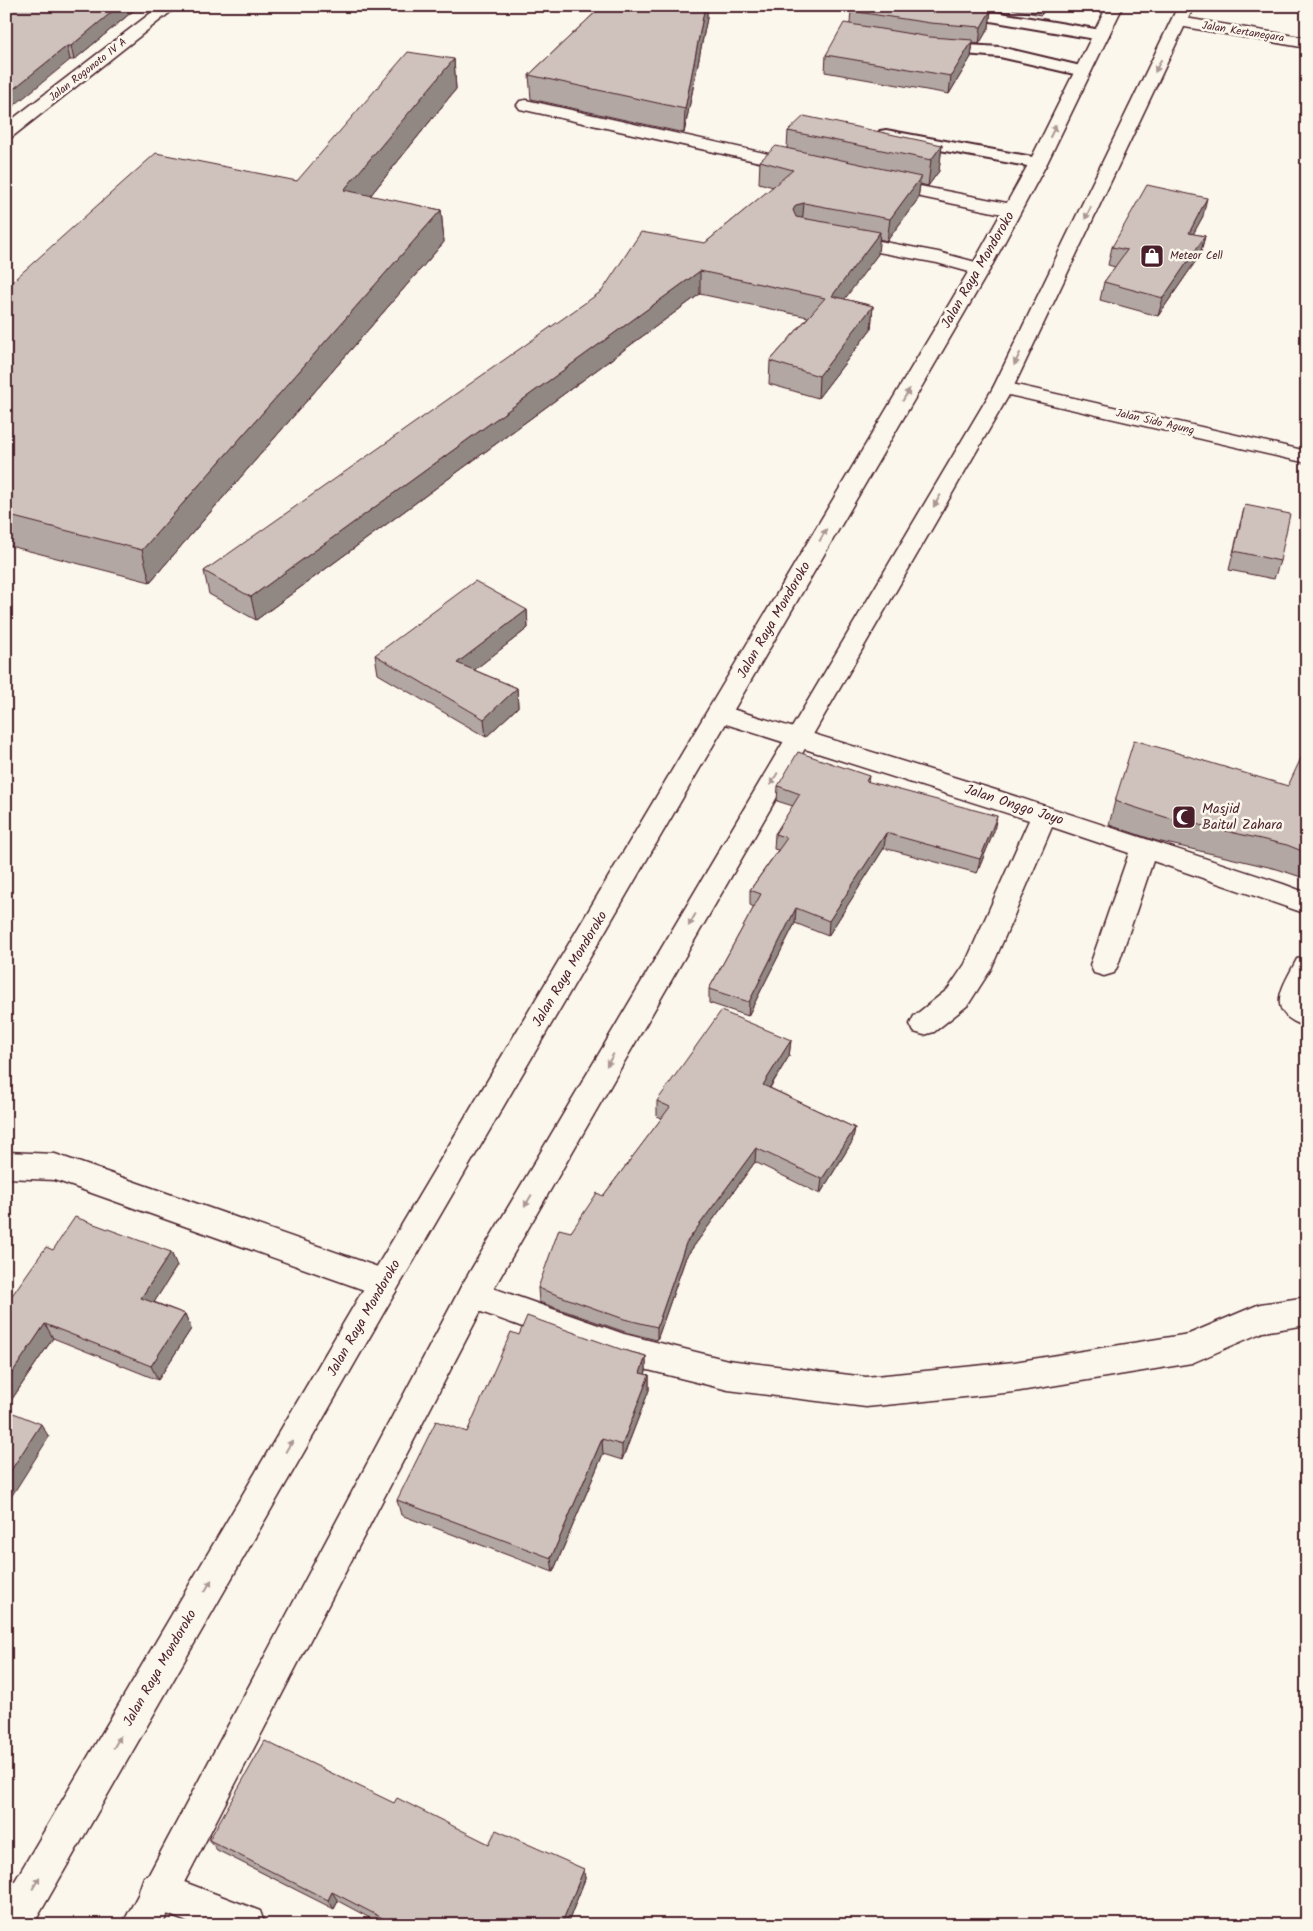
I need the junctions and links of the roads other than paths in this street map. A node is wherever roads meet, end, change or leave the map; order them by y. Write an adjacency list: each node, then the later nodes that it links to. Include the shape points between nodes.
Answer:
1 (170, 6): 11 (main road, Jalan Rogonoto IV A)
2 (932, 6): 5 (lane)
3 (1114, 6): 5 (main road, Jalan Raya Mondoroko)
4 (1183, 14): 6 (main road, Jalan Kertanegara); 18 (main road, one-way to 18)
5 (1100, 35): 8 (main road, Jalan Raya Mondoroko)
6 (1307, 43)
7 (919, 46): 8 (lane, via 1000,52)
8 (1083, 71): 12 (main road, Jalan Raya Mondoroko, one-way to 8)
9 (526, 104): 13 (main road)
10 (868, 132): 12 (lane)
11 (6, 133)
12 (1038, 162): 15 (main road, Jalan Raya Mondoroko)
13 (818, 170)
14 (866, 181): 15 (main road)
15 (1012, 210): 17 (main road, Jalan Raya Mondoroko)
16 (821, 236): 17 (main road)
17 (980, 268): 20 (main road, Jalan Raya Mondoroko, one-way to 17)
18 (1003, 388): 19 (main road, Jalan Sido Agung); 21 (main road, one-way to 21)
19 (1307, 457)
20 (719, 713): 21 (main road, Jalan Onggo Joyo); 30 (main road, Jalan Raya Mondoroko)
21 (798, 737): 22 (main road, Jalan Onggo Joyo); 31 (main road, one-way to 31)
22 (1044, 815): 23 (main road, Jalan Onggo Joyo); 28 (main road, via 977,969 958,997)
23 (1144, 848): 24 (main road, Jalan Onggo Joyo); 25 (main road)
24 (1307, 904)
25 (1104, 965)
26 (1307, 967): 27 (main road, via 1293,995 1293,1005)
27 (1307, 1016)
28 (924, 1024)
29 (6, 1164): 30 (main road, via 54,1167)
30 (384, 1283): 34 (main road, Jalan Raya Mondoroko, one-way to 30)
31 (474, 1295): 32 (main road, via 624,1349 728,1375 866,1392 1014,1377 1192,1348 1260,1318); 33 (main road)
32 (1307, 1311)
33 (158, 1891): 35 (main road); 36 (main road)
34 (12, 1913)
35 (141, 1925)
36 (246, 1925)

